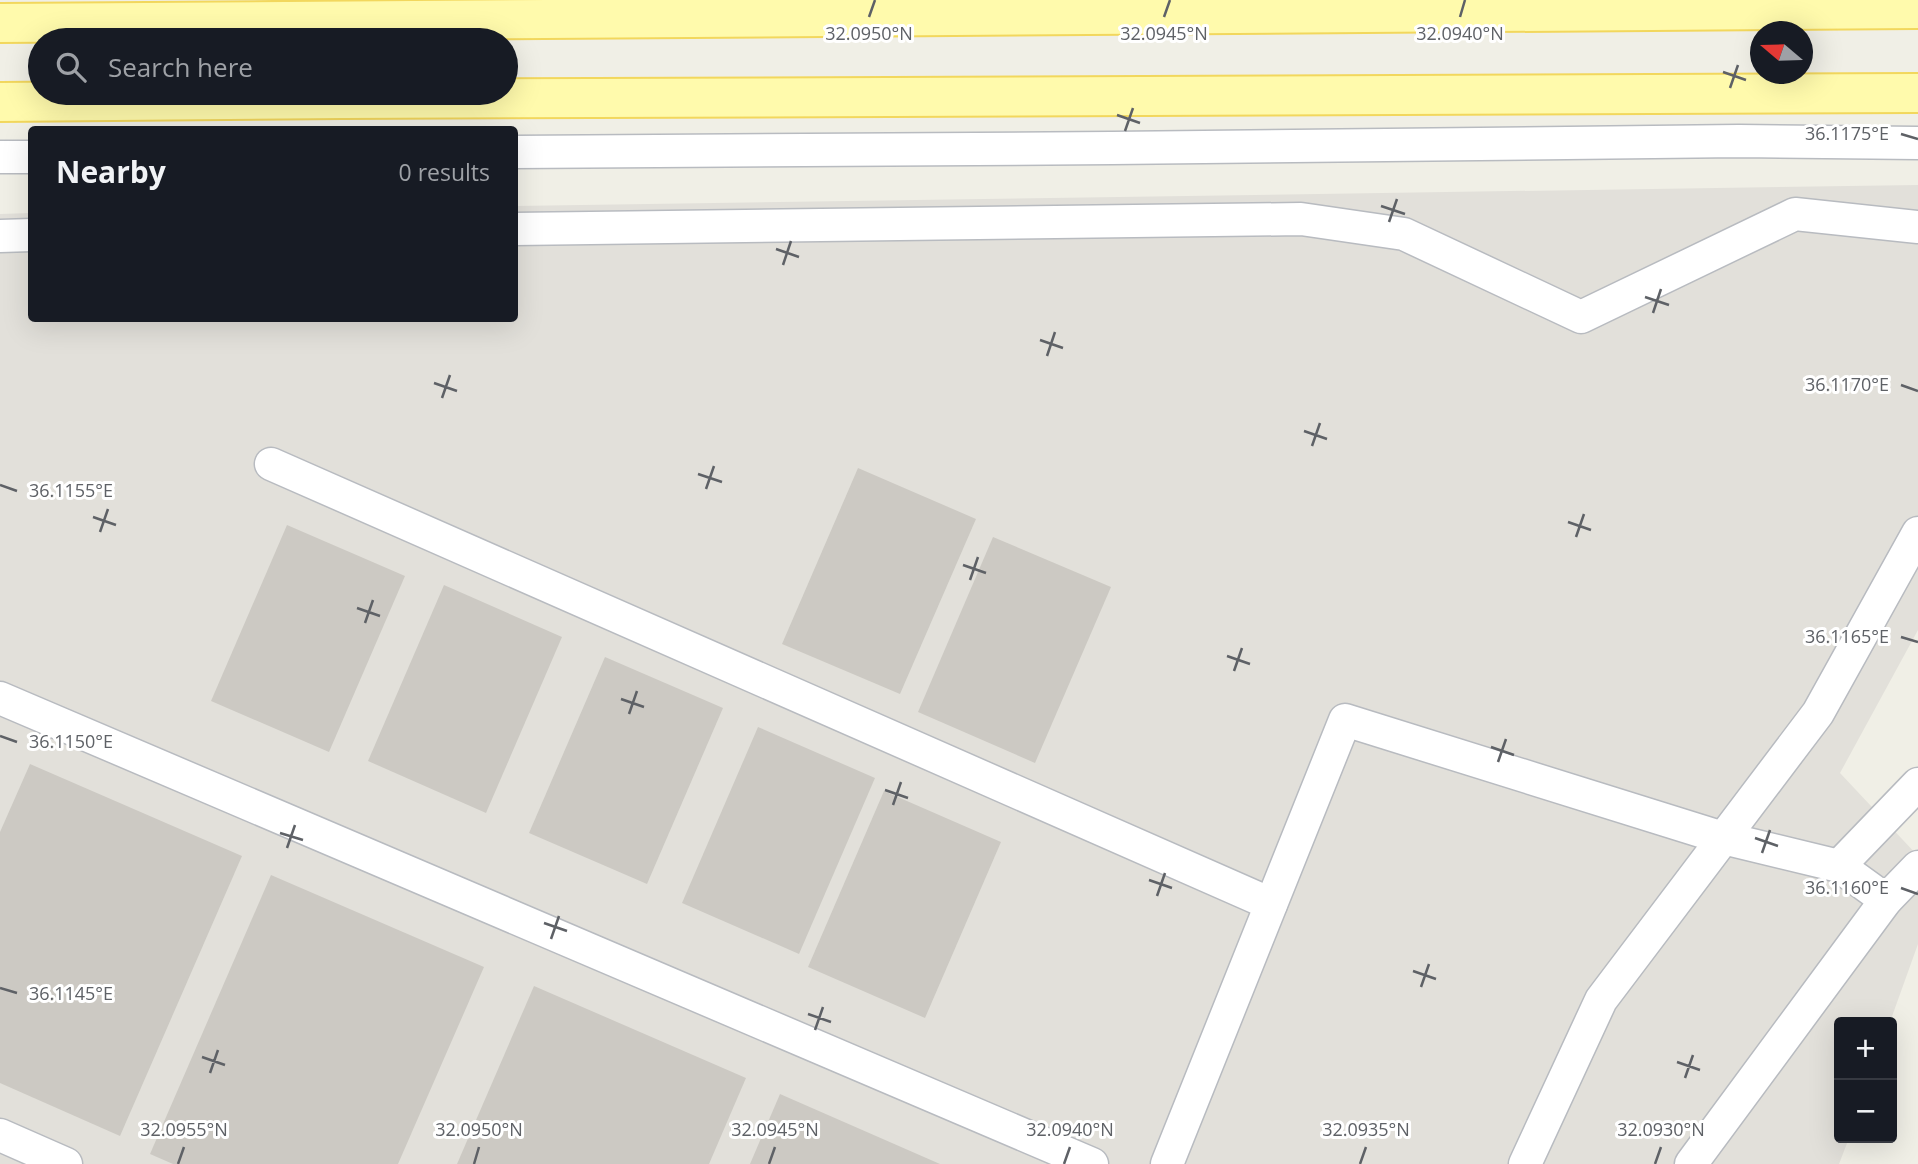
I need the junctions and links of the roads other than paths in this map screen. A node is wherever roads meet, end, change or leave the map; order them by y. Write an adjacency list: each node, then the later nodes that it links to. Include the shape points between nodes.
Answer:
1 (1918, 9): 4 (main road)
2 (0, 23): 3 (main road)
3 (244, 28)
4 (492, 28)
5 (1918, 93): 6 (main road)
6 (518, 96)
7 (0, 102): 8 (main road)
8 (28, 102)
9 (1918, 143): 10 (street)
10 (518, 152)
11 (0, 157): 12 (street)
12 (28, 157)
13 (1918, 227): 14 (street, via 1795,214 1581,317 1404,234 1301,219)
14 (518, 229)
15 (28, 235): 16 (street)
16 (0, 236)
17 (271, 464): 25 (street)
18 (1918, 533): 21 (street, via 1818,713)
19 (0, 698): 28 (street)
20 (1918, 784): 22 (street)
21 (1723, 838): 22 (street); 25 (street, via 1345,720); 30 (street, via 1601,1000)
22 (1839, 866): 24 (street)
23 (1918, 867): 24 (street)
24 (1886, 900): 31 (street)
25 (1271, 904): 29 (street)
26 (0, 1135): 27 (street)
27 (66, 1164)
28 (1093, 1164)
29 (1167, 1164)
30 (1525, 1164)
31 (1691, 1164)

